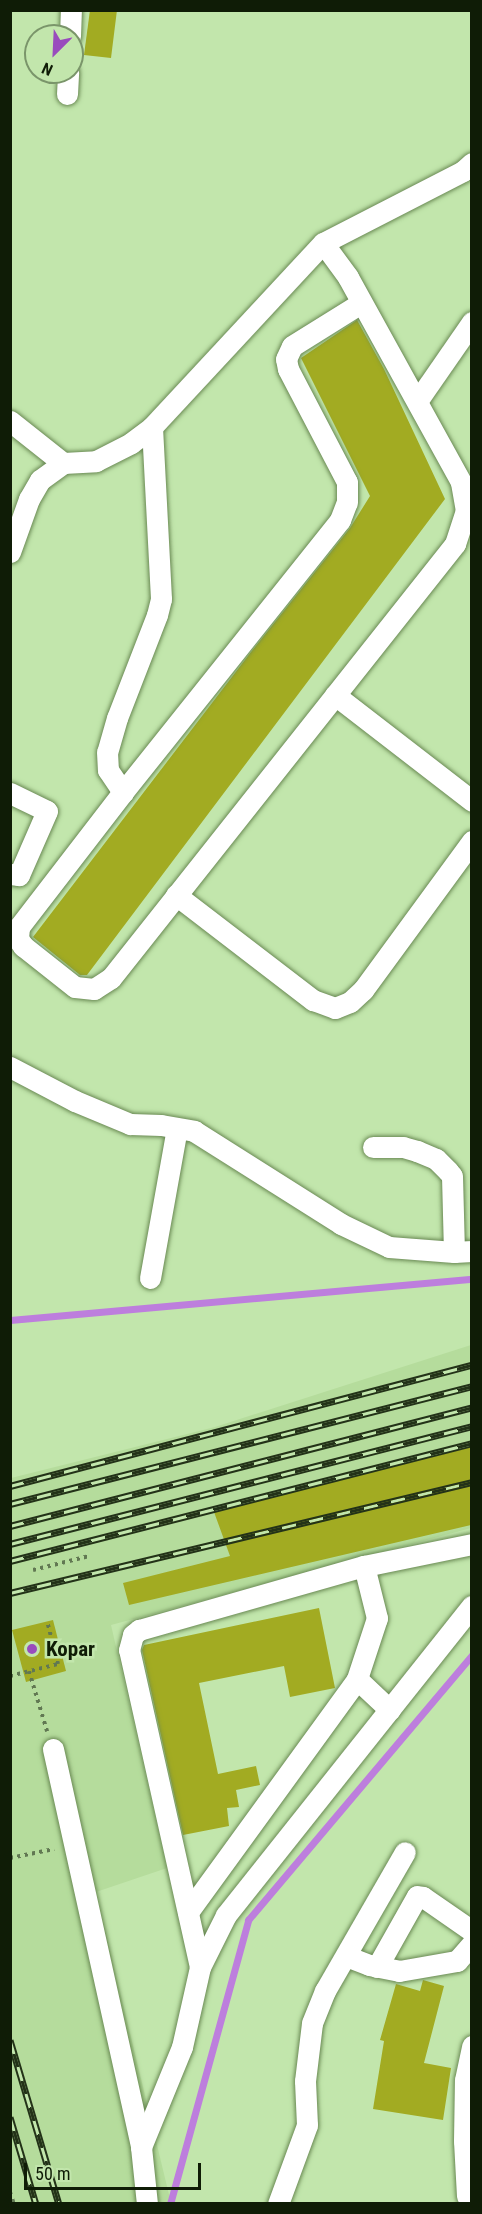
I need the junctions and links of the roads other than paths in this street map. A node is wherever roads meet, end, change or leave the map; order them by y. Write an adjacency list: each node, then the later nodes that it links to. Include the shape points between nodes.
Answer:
1 (67, 84): 2 (street)
2 (67, 94)
3 (471, 163): 4 (street, via 463,171)
4 (323, 243): 5 (street); 9 (street)
5 (361, 303): 7 (street); 13 (street, via 292,346 286,359 347,482 347,502 340,520)
6 (471, 322): 7 (street)
7 (418, 400): 12 (street, via 461,483 465,511 455,544)
8 (10, 421): 10 (street)
9 (152, 427): 10 (street, via 131,443 96,460); 13 (street, via 161,599 107,752 108,770)
10 (63, 463): 11 (street, via 40,480)
11 (10, 552)
12 (335, 695): 15 (street); 18 (street)
13 (123, 792): 18 (street, via 19,927 18,939 75,987 94,989 111,978)
14 (10, 793): 17 (street, via 47,812 19,875)
15 (469, 793)
16 (471, 841): 18 (street, via 363,990 350,1002 335,1008 313,1000)
17 (10, 874)
18 (176, 895)
19 (10, 1067): 20 (street, via 130,1124)
20 (177, 1128): 22 (street, via 194,1131 341,1224 390,1247); 23 (street)
21 (373, 1147): 22 (street, via 417,1151 436,1159 448,1171 452,1176)
22 (463, 1252)
23 (150, 1278)
24 (471, 1544): 25 (street)
25 (364, 1566): 27 (street, via 377,1618); 33 (street, via 139,1630 133,1635 129,1650)
26 (471, 1606): 28 (street)
27 (357, 1679): 28 (street); 33 (street)
28 (390, 1710): 37 (street, via 226,1915)
29 (52, 1749): 40 (street)
30 (405, 1852): 31 (street)
31 (384, 1888): 32 (street); 36 (street)
32 (411, 1904): 34 (street, via 417,1896 423,1896); 38 (street)
33 (188, 1912): 37 (street)
34 (471, 1931)
35 (471, 1944): 38 (street, via 456,1961 399,1971)
36 (346, 1956): 38 (street); 43 (street, via 312,2023 305,2081 307,2125)
37 (200, 1967): 40 (street, via 182,2047)
38 (377, 1967)
39 (471, 2046): 41 (street, via 465,2090)
40 (141, 2147): 42 (street)
41 (465, 2198)
42 (147, 2204)
43 (278, 2204)

